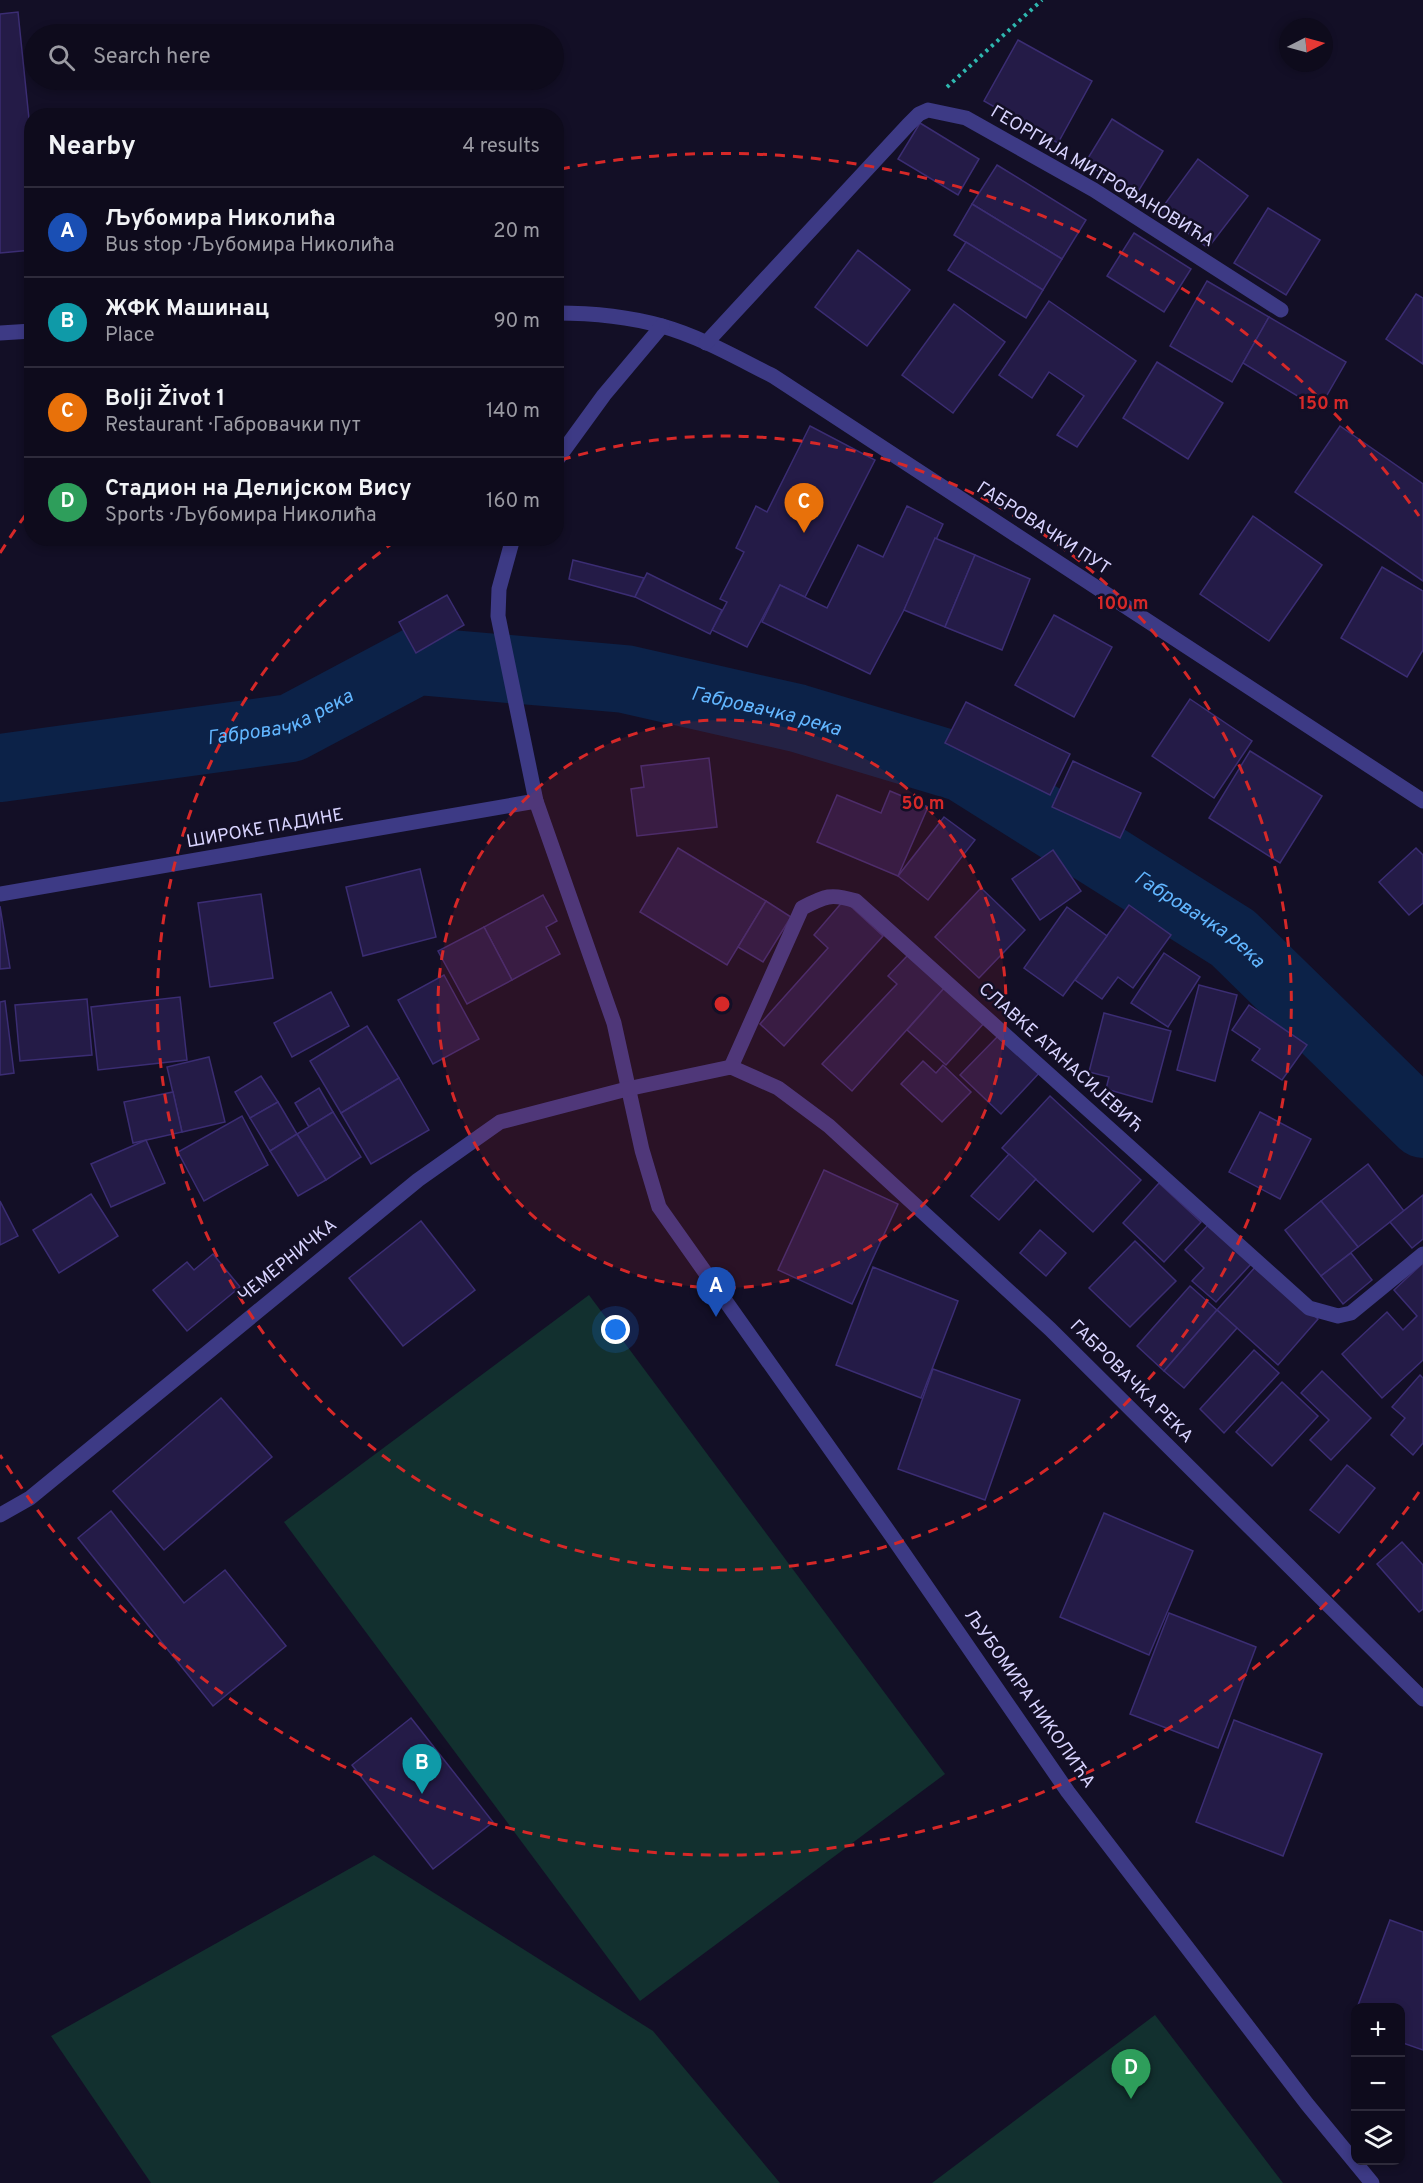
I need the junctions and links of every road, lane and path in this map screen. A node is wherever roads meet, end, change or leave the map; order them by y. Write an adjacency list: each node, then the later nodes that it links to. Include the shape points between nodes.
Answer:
1 (1041, 0): 2 (path)
2 (919, 114): 3 (street, ГЕОРГИЈА МИТРОФАНОВИЋА, via 928,110 966,118 1094,190); 8 (street)
3 (1281, 310)
4 (564, 313): 5 (street, ГАБРОВАЧКИ ПУТ)
5 (662, 326): 8 (street, ГАБРОВАЧКИ ПУТ); 9 (street)
6 (24, 332): 7 (street)
7 (0, 333)
8 (706, 343): 12 (street, ГАБРОВАЧКИ ПУТ, via 772,376)
9 (564, 449)
10 (511, 546): 11 (street, via 499,589 498,616)
11 (536, 801): 13 (street, ШИРОКЕ ПАДИНЕ); 15 (street, via 601,982)
12 (1423, 801)
13 (0, 894)
14 (731, 1067): 15 (street); 16 (street, СЛАВКЕ АТАНАСИЈЕВИЋ, via 802,908 825,896 838,895 856,901 1310,1308 1338,1316 1351,1313); 18 (street, ГАБРОВАЧКА РЕКА, via 778,1088 829,1126 1050,1329)
15 (627, 1089): 17 (street, ЧЕМЕРНИЧКА, via 500,1122 418,1180 30,1498); 19 (street, ЉУБОМИРА НИКОЛИЋА, via 659,1207 1068,1792)
16 (1423, 1254)
17 (0, 1515)
18 (1423, 1699)
19 (1372, 2183)

